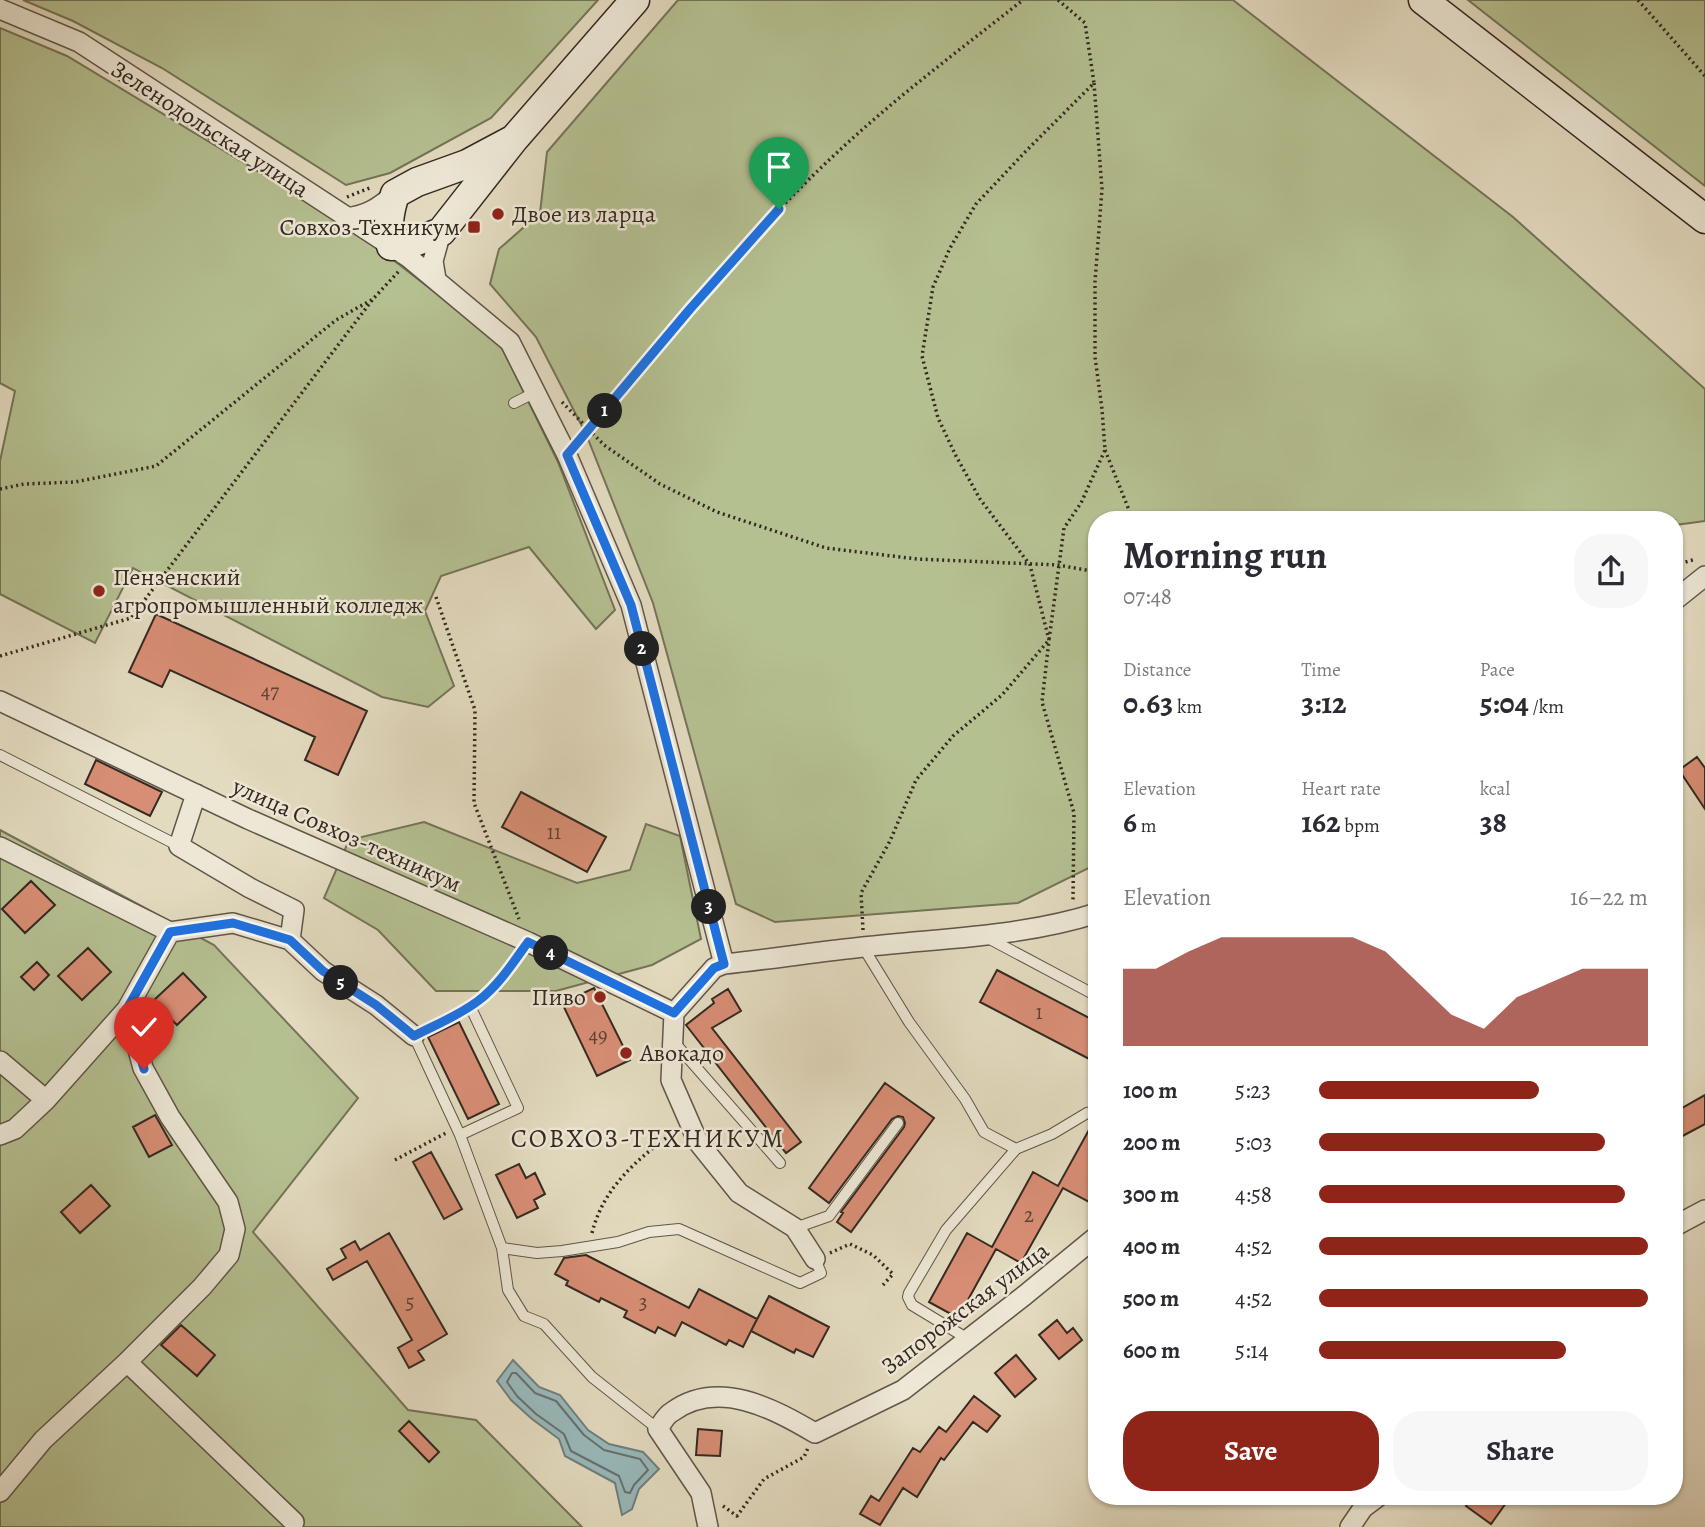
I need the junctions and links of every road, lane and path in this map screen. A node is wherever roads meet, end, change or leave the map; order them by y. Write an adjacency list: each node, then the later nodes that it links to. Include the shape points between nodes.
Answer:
1 (635, 0): 9 (street)
2 (1023, 0): 19 (path, via 842,147 779,209)
3 (1058, 0): 8 (path, via 1085,23)
4 (1423, 0): 12 (street)
5 (1638, 0): 7 (path)
6 (0, 9): 11 (street, Зеленодольская улица, via 79,42)
7 (1705, 76)
8 (1094, 83): 20 (path, via 1102,189 1095,357); 26 (path, via 976,204 933,287 922,356 938,418 956,456 980,499)
9 (514, 139): 10 (street); 13 (street)
10 (395, 194): 11 (street, via 375,211); 14 (street, via 387,226)
11 (345, 218): 14 (street, Зеленодольская улица)
12 (1705, 219)
13 (441, 232): 14 (street); 15 (street, via 433,261)
14 (399, 252): 15 (street, Зеленодольская улица); 16 (path, via 394,277)
15 (436, 279): 17 (street, Зеленодольская улица, via 510,342)
16 (373, 299): 22 (path, via 336,320 156,466 75,482); 33 (path, via 131,618)
17 (536, 392): 18 (lane); 19 (path, via 555,394); 21 (street, Зеленодольская улица)
18 (514, 403)
19 (589, 430): 21 (path); 26 (path, via 660,484 717,512 826,548)
20 (1105, 450): 23 (path); 27 (path, via 1082,503 1064,528)
21 (567, 455): 46 (street, Зеленодольская улица, via 631,605)
22 (0, 489)
23 (1129, 511)
24 (1705, 556): 25 (path)
25 (1683, 563)
26 (1030, 565): 27 (path); 32 (path)
27 (1058, 565): 28 (path); 32 (path)
28 (1088, 570)
29 (1705, 576): 30 (street)
30 (1683, 594)
31 (436, 597): 44 (path, via 475,710 474,803)
32 (1049, 640): 40 (path, via 1042,702 1074,813); 45 (path, via 1002,695 953,736 916,780 861,893)
33 (0, 656)
34 (0, 701): 36 (street, улица Совхоз-техникум)
35 (0, 755): 37 (lane)
36 (196, 794): 37 (street); 44 (street, улица Совхоз-техникум)
37 (179, 846): 43 (street, via 294,910)
38 (0, 847): 41 (street)
39 (1088, 916): 40 (street)
40 (1073, 921): 42 (street)
41 (170, 932): 43 (street, via 233,923); 49 (street)
42 (985, 936): 45 (street); 47 (lane)
43 (290, 940): 51 (street, via 323,971)
44 (528, 942): 48 (lane, via 508,970); 50 (street, улица Совхоз-техникум)
45 (863, 947): 46 (street); 60 (lane, via 984,1132)
46 (724, 964): 50 (street, via 714,968)
47 (1088, 991)
48 (470, 1006): 51 (lane); 58 (lane, via 518,1108)
49 (127, 1009): 54 (street); 72 (street, via 144,1069 170,1117 228,1202 235,1229 229,1255)
50 (674, 1013): 52 (street)
51 (414, 1036): 58 (lane)
52 (671, 1039): 57 (street, via 671,1080); 62 (lane)
53 (0, 1061): 54 (street)
54 (46, 1100): 59 (street, via 15,1129)
55 (1088, 1113): 60 (lane)
56 (898, 1123): 65 (lane, via 829,1216)
57 (691, 1126): 65 (street, via 698,1142 739,1193); 67 (path, via 655,1146 612,1188)
58 (459, 1131): 61 (path); 68 (lane)
59 (0, 1135)
60 (1016, 1149): 71 (lane, via 946,1230 909,1293 912,1305)
61 (396, 1160)
62 (780, 1163)
63 (1705, 1210): 64 (street)
64 (1683, 1222)
65 (795, 1228): 69 (street)
66 (1088, 1243): 71 (street, Запорожская улица)
67 (589, 1245): 68 (lane, via 537,1253); 69 (lane, via 679,1229 800,1283 821,1273)
68 (502, 1248): 73 (lane, via 508,1290 524,1316 544,1324 592,1377)
69 (815, 1259): 70 (path, via 850,1244 873,1255 893,1274)
70 (883, 1285)
71 (968, 1339): 74 (street, Запорожская улица, via 903,1390)
72 (127, 1362): 75 (street, via 43,1440); 78 (street)
73 (658, 1429): 74 (street, via 671,1412 699,1399 737,1398 777,1411); 76 (street)
74 (815, 1433): 76 (path, via 804,1457 764,1479 737,1516)
75 (0, 1492)
76 (701, 1493): 79 (street)
77 (1367, 1505): 80 (street)
78 (294, 1522)
79 (708, 1527)
80 (1350, 1527)

